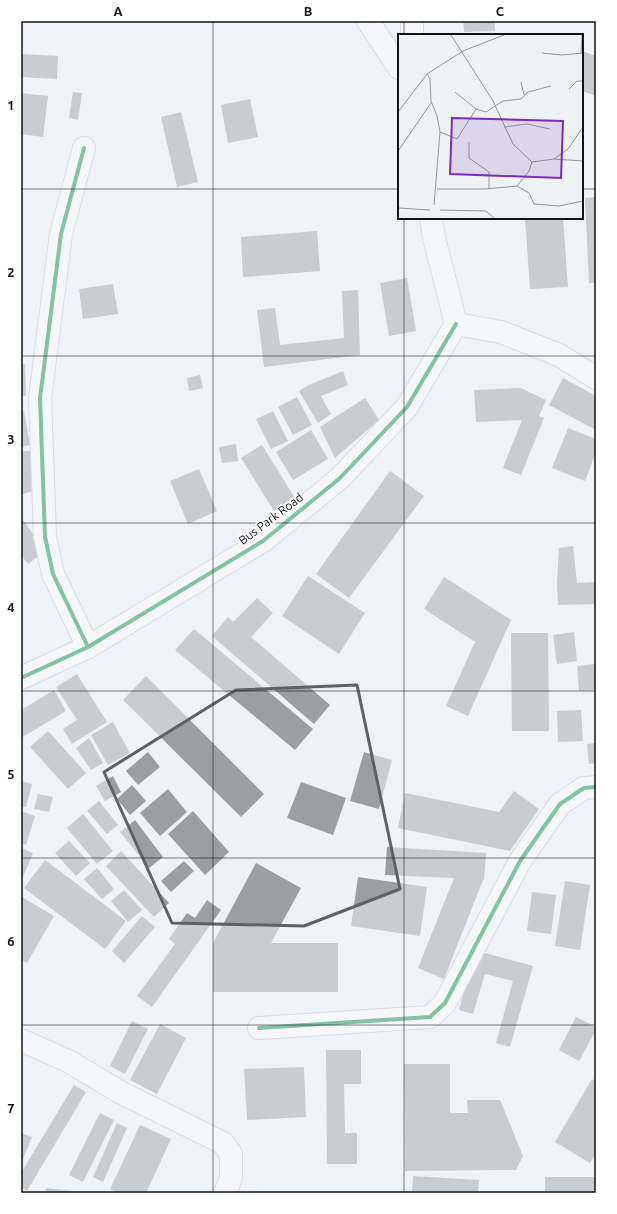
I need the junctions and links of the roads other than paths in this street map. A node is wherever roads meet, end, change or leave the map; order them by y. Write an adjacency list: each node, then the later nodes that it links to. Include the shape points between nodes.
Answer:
1 (368, 21): 4 (street)
2 (412, 21): 3 (street)
3 (412, 34)
4 (398, 66)
5 (84, 148): 9 (street, via 61,234 40,398 45,537 53,574)
6 (431, 219): 7 (street)
7 (456, 324): 8 (street, via 501,332 559,355); 9 (street, Bus Park Road, via 407,407 340,478 263,541)
8 (596, 378)
9 (88, 647): 10 (street, Bus Park Road)
10 (21, 678)
11 (596, 787): 12 (street, via 584,788 560,804 520,861 445,1003 430,1017)
12 (259, 1028)
13 (21, 1040): 14 (street, via 68,1061 120,1092 223,1143 231,1154 232,1178)
14 (225, 1193)

